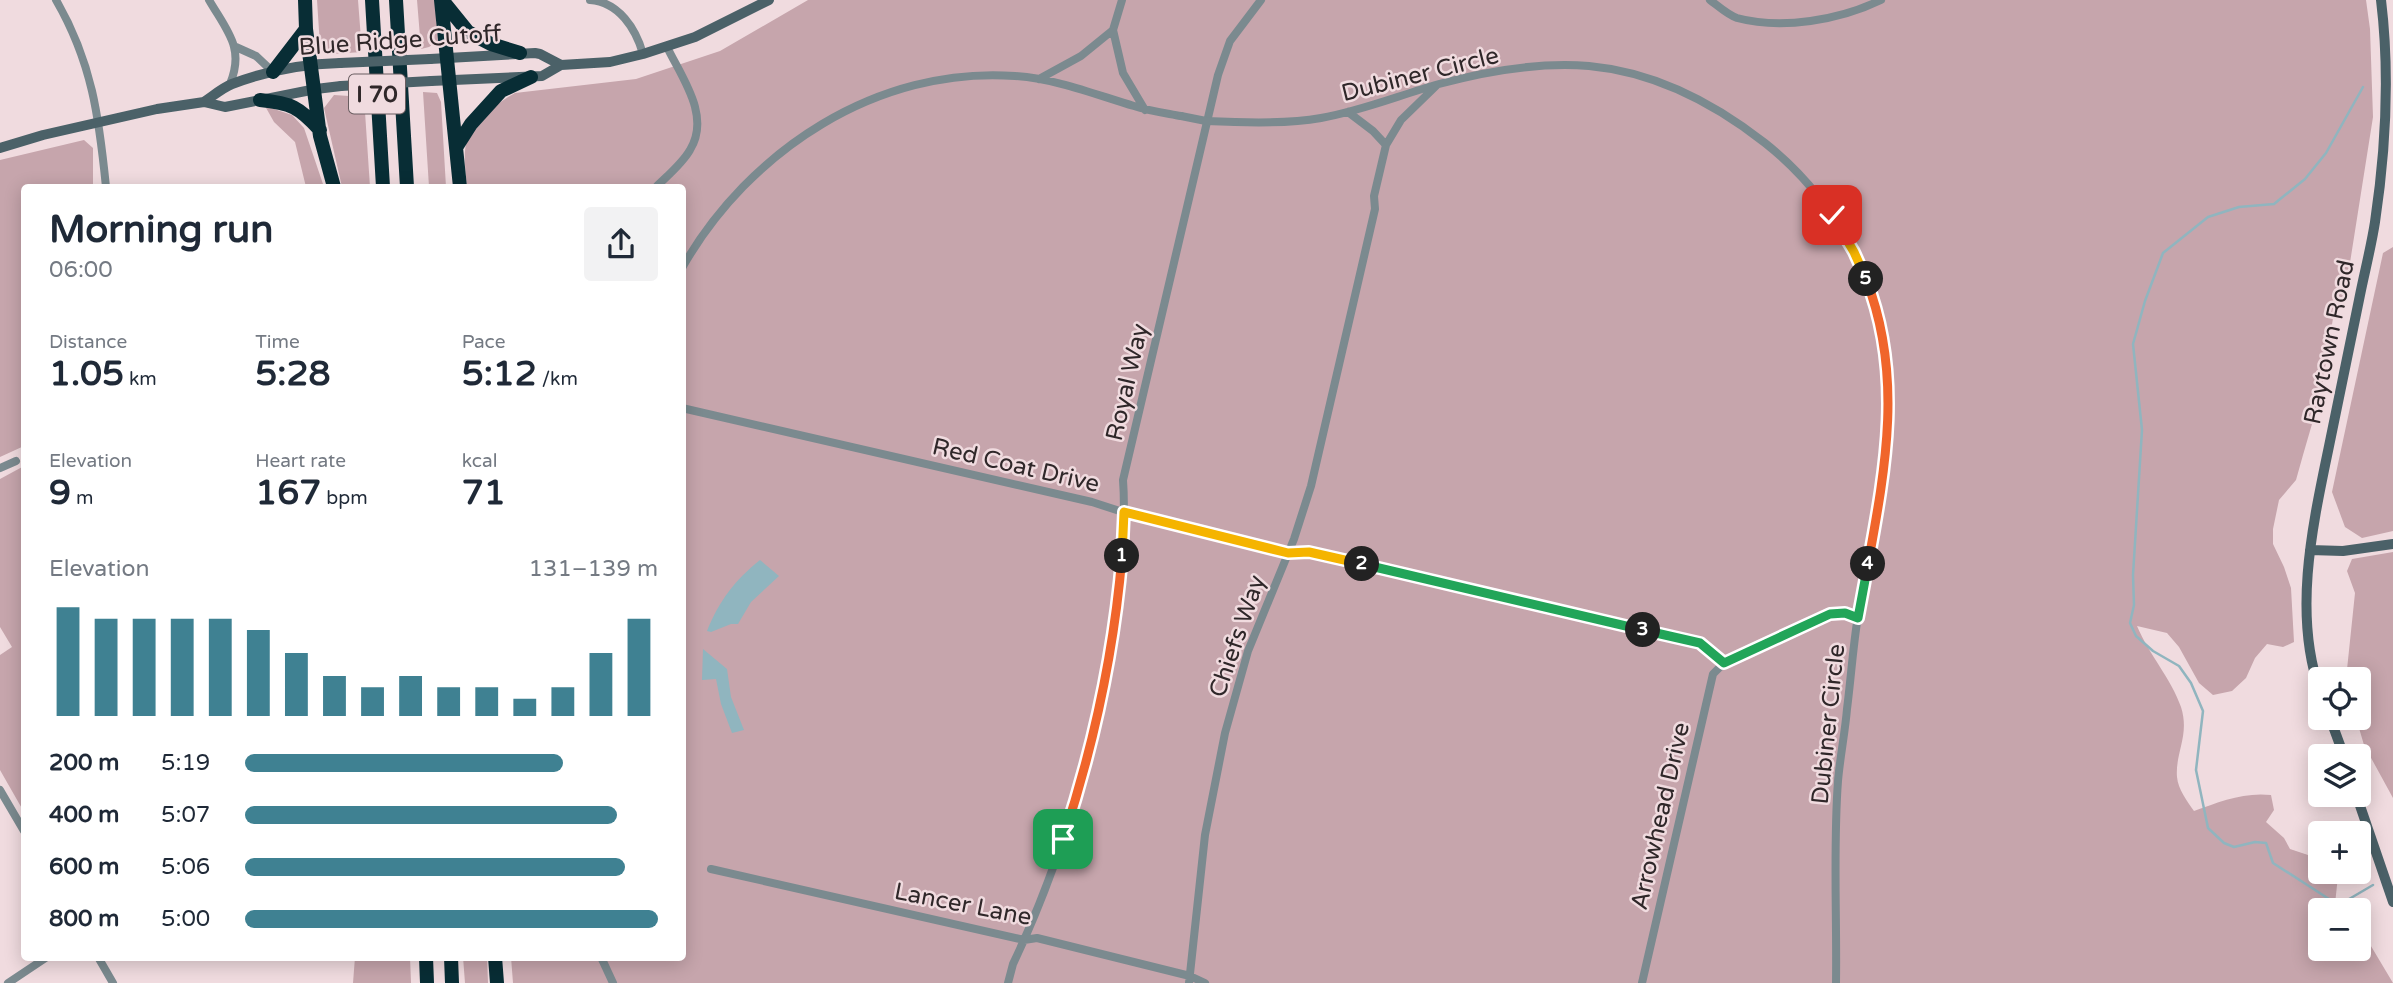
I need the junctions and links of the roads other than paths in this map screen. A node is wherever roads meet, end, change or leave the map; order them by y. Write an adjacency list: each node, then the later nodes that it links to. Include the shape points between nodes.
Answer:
1 (56, 0): 34 (street, via 89,75)
2 (209, 0): 16 (street)
3 (305, 0): 14 (highway)
4 (372, 0): 41 (highway, I 70)
5 (396, 0): 42 (highway, I 70)
6 (442, 0): 18 (highway, via 468,32); 20 (highway)
7 (590, 0): 19 (street, via 606,4 624,17)
8 (769, 0): 17 (main road, Blue Ridge Cutoff)
9 (1122, 0): 15 (street)
10 (1261, 0): 49 (street, Royal Way, via 1230,41 1218,75 1123,480)
11 (1710, 0): 12 (street, via 1735,18 1788,21 1827,19)
12 (1881, 0)
13 (2381, 6): 51 (main road, Raytown Road, via 2386,117 2375,223)
14 (306, 29): 21 (highway); 23 (highway)
15 (1113, 30): 25 (street, via 1081,56); 32 (street, via 1124,73)
16 (236, 47): 23 (street, via 256,56); 27 (street, via 236,71)
17 (667, 47): 19 (main road, Blue Ridge Cutoff); 44 (street, via 696,109 697,133 690,153)
18 (520, 53): 20 (main road, Blue Ridge Cutoff); 22 (main road, Blue Ridge Cutoff, via 540,54)
19 (643, 54): 22 (main road, Blue Ridge Cutoff, via 610,62)
20 (447, 58): 21 (main road, Blue Ridge Cutoff, bridge); 26 (highway)
21 (312, 64): 23 (main road, Blue Ridge Cutoff); 29 (highway)
22 (561, 65): 24 (main road, Blue Ridge Cutoff)
23 (273, 72): 27 (main road, Blue Ridge Cutoff)
24 (531, 77): 26 (main road, Blue Ridge Cutoff); 37 (highway, via 501,91)
25 (1039, 79): 32 (street, Dubiner Circle); 45 (street, Dubiner Circle, via 989,75 936,80 862,102 828,119 774,158 740,192)
26 (449, 81): 29 (main road, Blue Ridge Cutoff, bridge); 37 (highway)
27 (230, 85): 31 (main road, Blue Ridge Cutoff)
28 (1437, 85): 33 (street, Dubiner Circle); 36 (street, Chiefs Way, via 1401,120); 53 (street, Dubiner Circle, via 1549,66 1591,66 1642,76 1687,93 1732,118 1790,165 1820,198 1864,274 1888,363 1886,445)
29 (316, 89): 30 (main road, Blue Ridge Cutoff); 35 (highway)
30 (260, 100): 31 (main road, Blue Ridge Cutoff, via 225,107); 35 (highway, via 287,102)
31 (204, 102): 34 (main road, Blue Ridge Cutoff)
32 (1145, 110): 33 (street, Dubiner Circle, bridge, via 1206,121 1283,123)
33 (1348, 112): 36 (street)
34 (100, 121): 38 (main road, Blue Ridge Cutoff); 39 (street)
35 (320, 130): 40 (highway)
36 (1386, 145): 52 (street, Chiefs Way, via 1311,486)
37 (457, 146): 43 (highway)
38 (0, 148)
39 (106, 184)
40 (333, 184)
41 (383, 184)
42 (407, 184)
43 (460, 184)
44 (659, 184)
45 (686, 262)
46 (686, 409): 49 (street, Red Coat Drive)
47 (16, 461): 48 (street)
48 (0, 468)
49 (1124, 512): 52 (street, Red Coat Drive); 62 (street, Royal Way, via 1120,572 1097,716 1062,843)
50 (2393, 544): 51 (main road)
51 (2310, 550): 55 (main road, Raytown Road, via 2306,608)
52 (1288, 553): 54 (street, Red Coat Drive, via 1309,552 1700,643); 69 (street, Chiefs Way, via 1248,651 1217,768 1201,860)
53 (1858, 618): 54 (street, via 1830,614); 79 (street, Dubiner Circle, via 1838,781)
54 (1724, 663): 78 (street, Arrowhead Drive, via 1713,674)
55 (2314, 667)
56 (0, 790): 57 (street)
57 (3, 803): 59 (street)
58 (2360, 807): 61 (main road)
59 (21, 827)
60 (711, 869): 62 (street, Lancer Lane)
61 (2393, 902)
62 (1024, 940): 69 (street, Lancer Lane, via 1037,938); 76 (street, Royal Way)
63 (41, 961): 70 (street)
64 (100, 961): 71 (street)
65 (426, 961): 72 (highway)
66 (451, 961): 73 (highway)
67 (495, 961): 74 (highway)
68 (603, 961): 75 (street)
69 (1189, 979): 77 (street, Lancer Lane)
70 (8, 983)
71 (113, 983)
72 (427, 983)
73 (452, 983)
74 (497, 983)
75 (613, 983)
76 (1008, 983)
77 (1205, 983)
78 (1642, 983)
79 (1836, 983)

